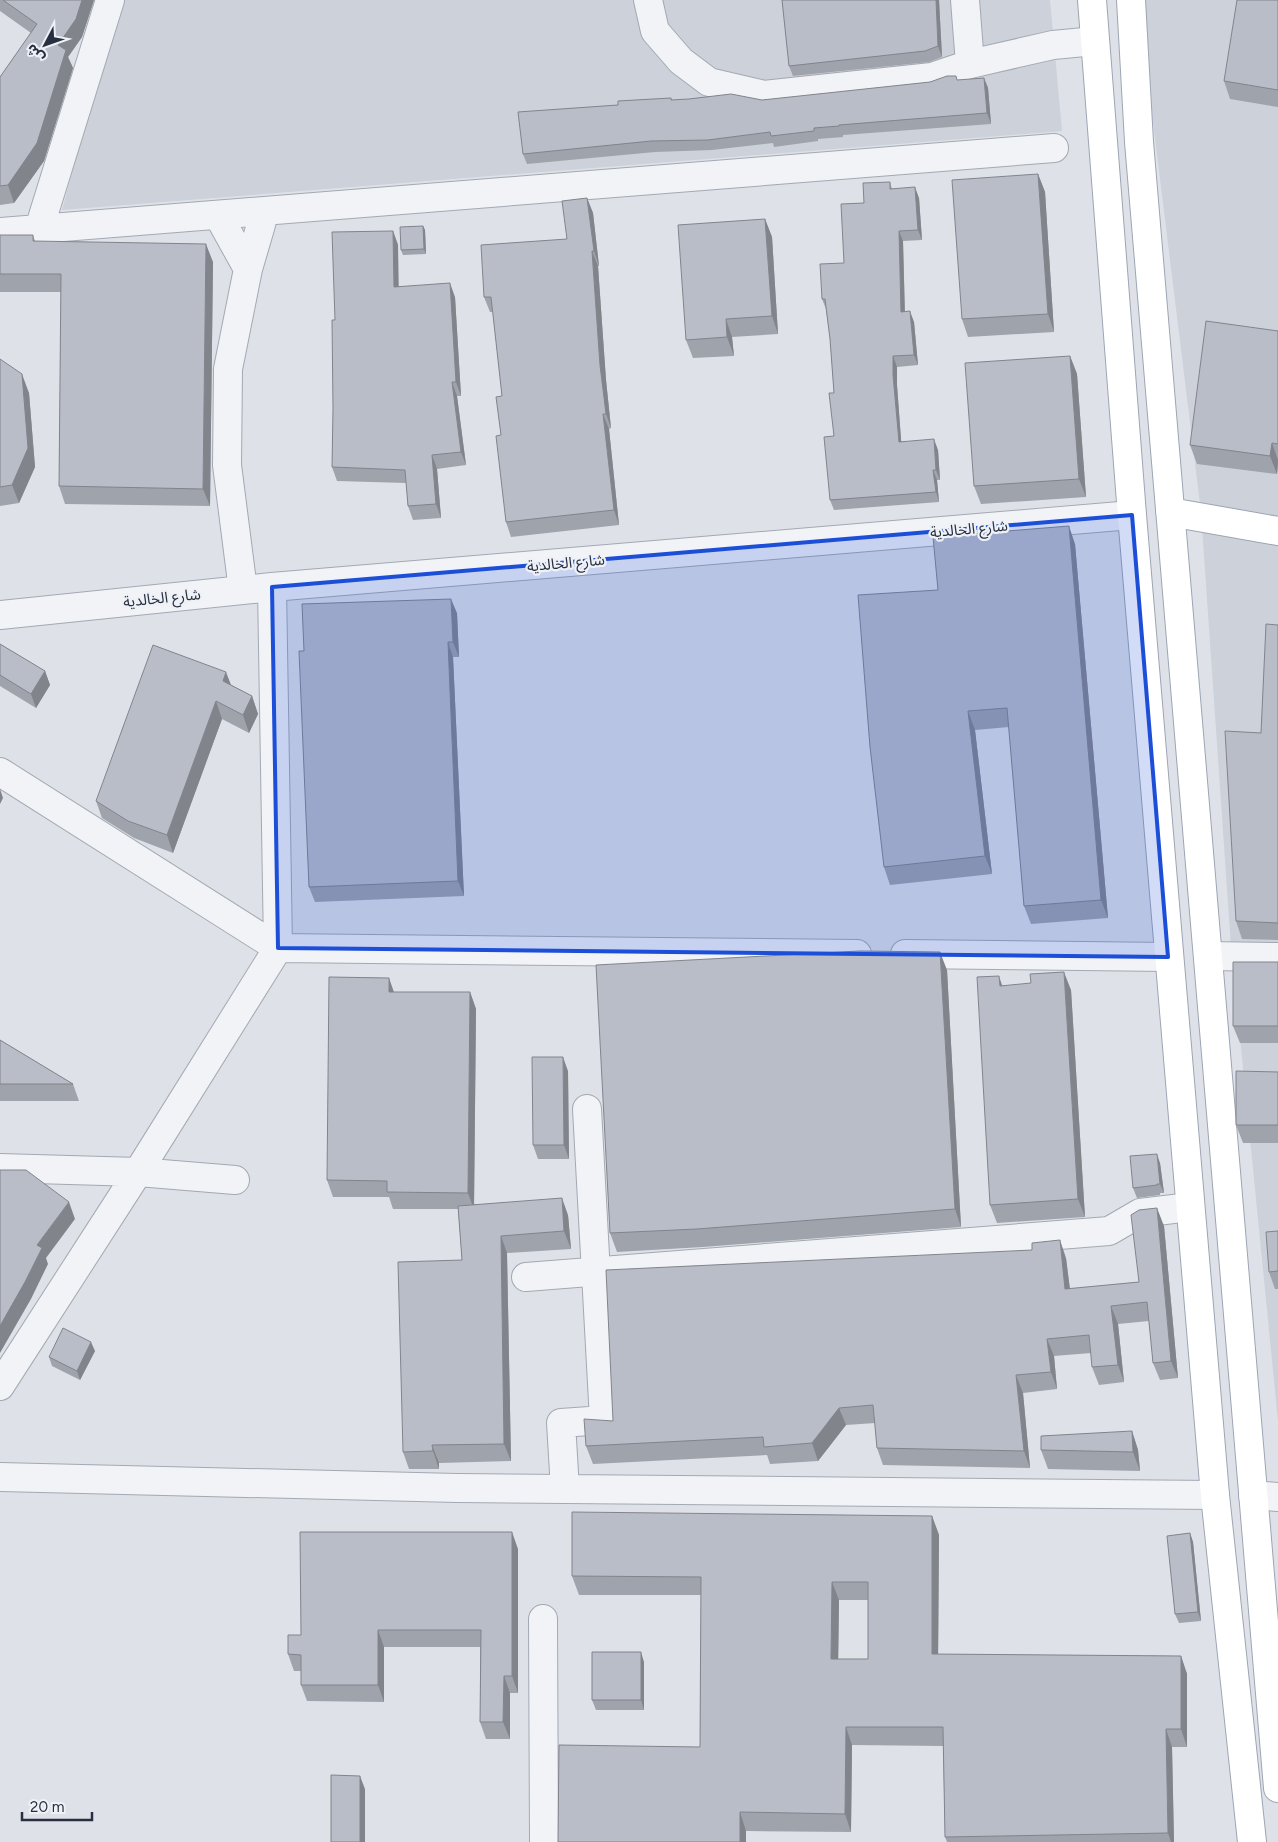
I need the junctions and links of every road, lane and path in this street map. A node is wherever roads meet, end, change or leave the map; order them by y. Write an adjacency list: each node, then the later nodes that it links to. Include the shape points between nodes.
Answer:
1 (110, 0): 11 (street)
2 (648, 0): 7 (street, via 655,31 681,61 709,82 764,95 932,77)
3 (965, 0): 7 (street)
4 (1092, 0): 6 (main road)
5 (1131, 0): 14 (main road, via 1139,142)
6 (1095, 41): 7 (street, via 1053,45); 15 (main road)
7 (970, 64)
8 (1054, 148): 9 (street)
9 (265, 211): 10 (street); 13 (street)
10 (218, 215): 11 (street); 13 (street)
11 (39, 229): 12 (street)
12 (0, 232)
13 (248, 269): 18 (street, via 228,369 227,465)
14 (1170, 512): 16 (main road); 22 (main road)
15 (1132, 515): 17 (street, شارع الخالدية); 23 (main road)
16 (1278, 532)
17 (272, 587): 18 (street, شارع الخالدية); 21 (street)
18 (243, 590): 19 (street, شارع الخالدية)
19 (0, 615)
20 (0, 772): 21 (street)
21 (278, 948): 23 (street); 27 (street)
22 (1209, 956): 24 (street); 36 (main road)
23 (1168, 957): 29 (main road)
24 (1278, 958)
25 (587, 1109): 30 (street)
26 (0, 1168): 27 (street)
27 (138, 1172): 28 (street); 32 (street)
28 (236, 1180)
29 (1190, 1207): 30 (street, via 1140,1213 1110,1231); 35 (main road)
30 (596, 1271): 31 (street); 34 (street, via 604,1420 561,1423)
31 (526, 1277)
32 (0, 1386)
33 (0, 1477): 34 (street)
34 (565, 1489): 35 (street)
35 (1214, 1495): 40 (main road)
36 (1266, 1496): 38 (main road)
37 (543, 1619): 39 (street)
38 (1278, 1788)
39 (544, 1842)
40 (1252, 1842)

